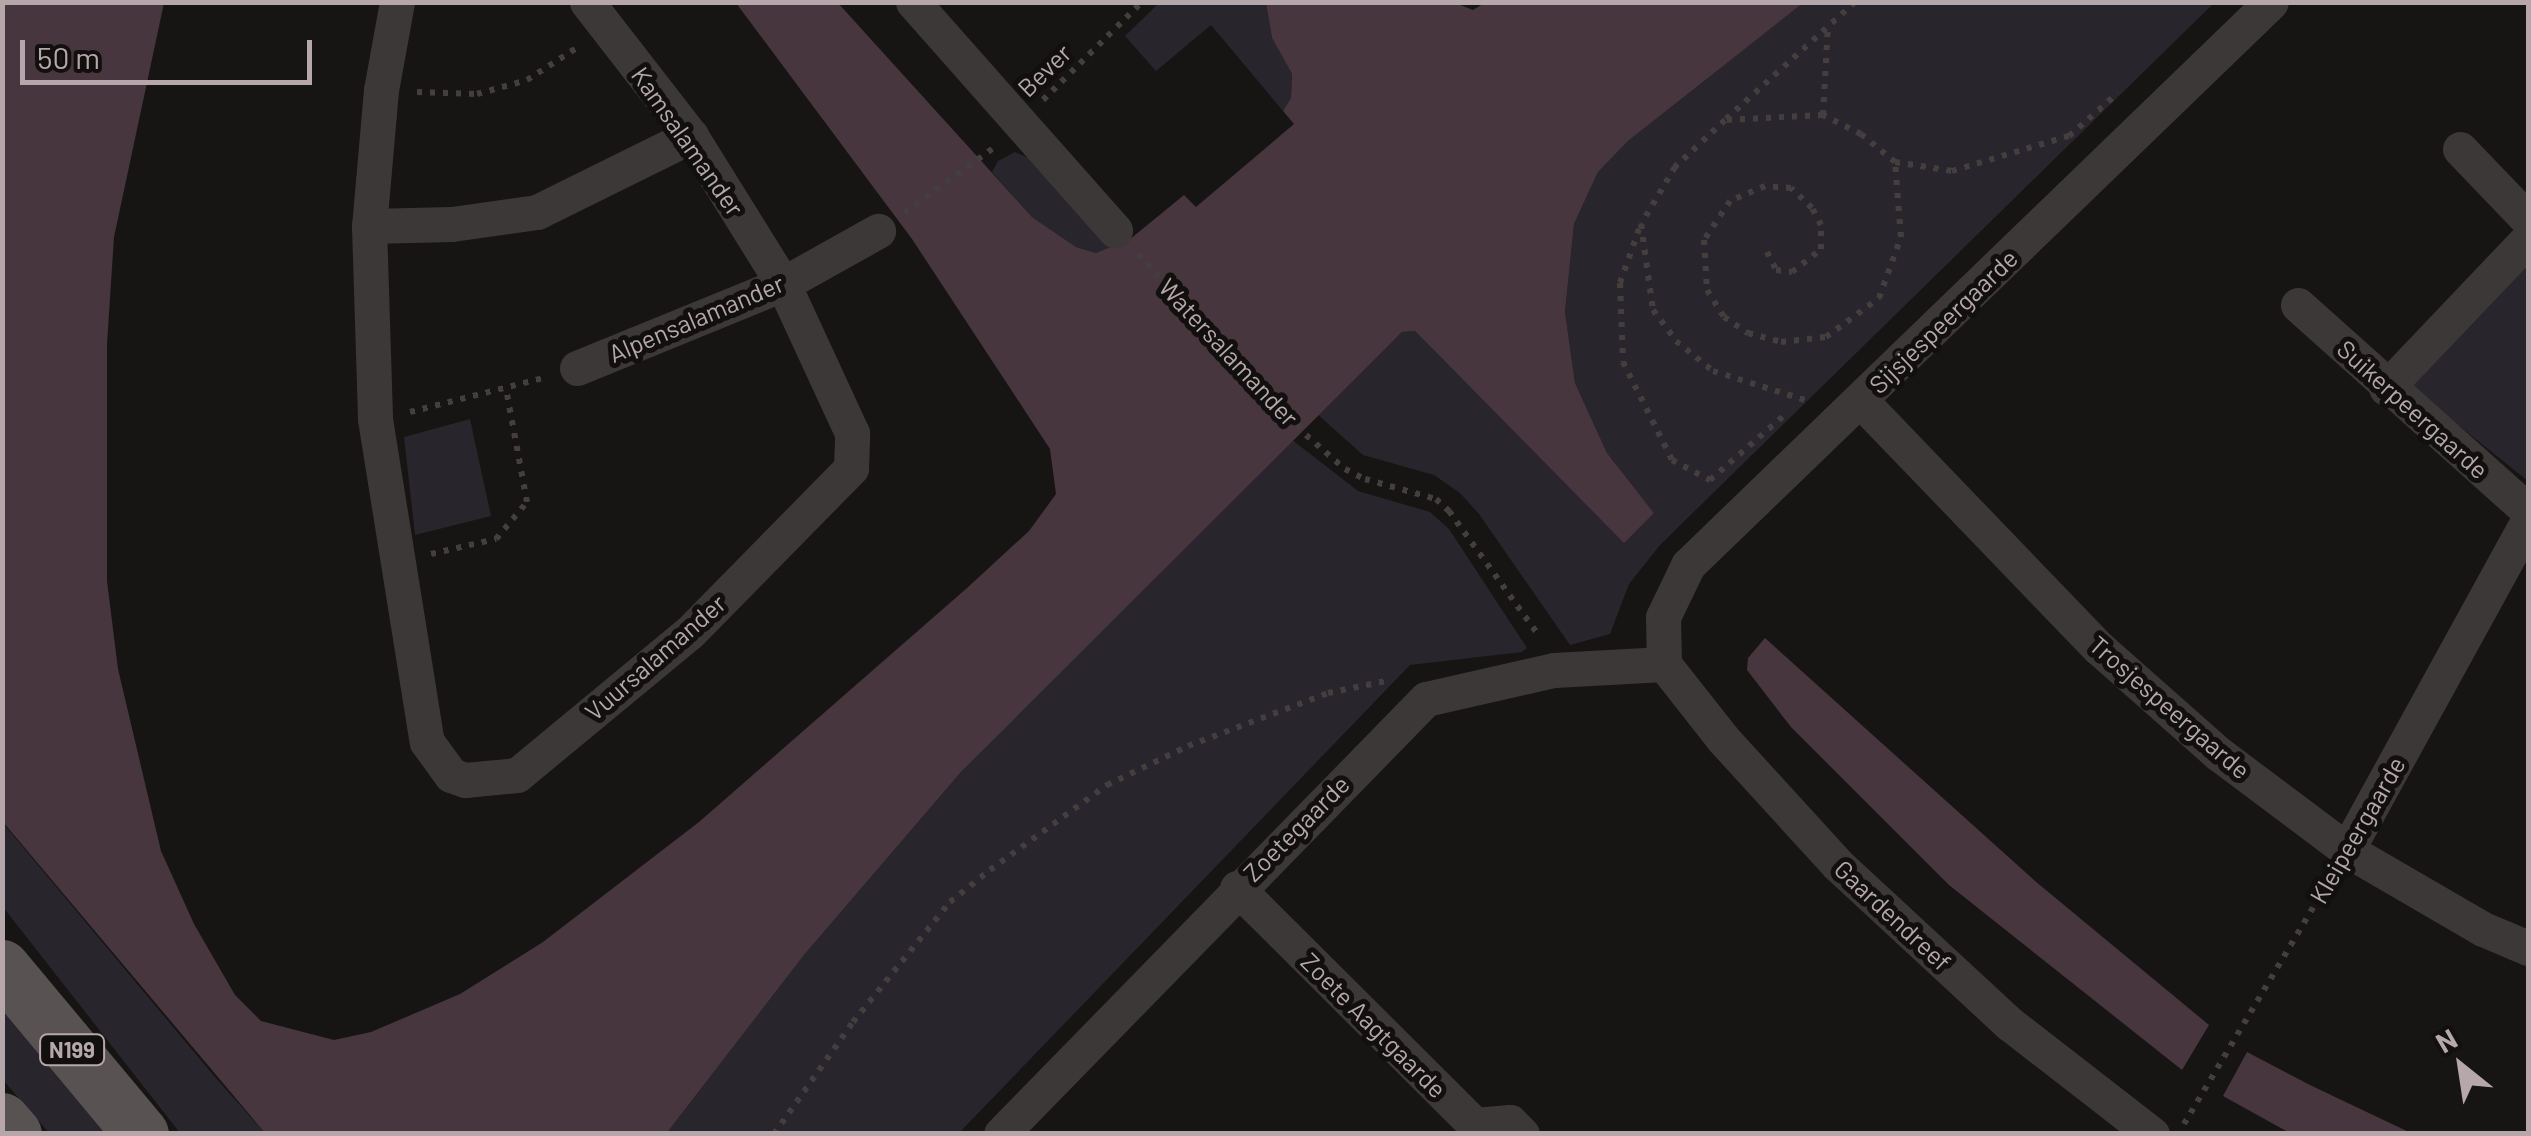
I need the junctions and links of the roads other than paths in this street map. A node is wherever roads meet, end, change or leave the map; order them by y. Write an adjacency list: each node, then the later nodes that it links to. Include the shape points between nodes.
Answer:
1 (398, 2): 8 (street, Vuursalamander, via 381,90)
2 (913, 2): 9 (street)
3 (2271, 2): 16 (street, Sijsjespeergaarde)
4 (598, 15): 5 (street, Kamsalamander)
5 (691, 136): 8 (street, via 537,212); 12 (street, Kamsalamander)
6 (2460, 150): 7 (street)
7 (2528, 220)
8 (369, 226): 12 (street, Vuursalamander, via 375,420 427,742 451,775 465,780 517,775 690,632 851,468 852,433)
9 (1115, 230)
10 (878, 231): 12 (street, Alpensalamander)
11 (2528, 239): 15 (street)
12 (783, 284): 14 (street, Alpensalamander)
13 (2298, 305): 15 (street, Suikerpeergaarde)
14 (577, 368)
15 (2386, 388): 17 (street, Suikerpeergaarde)
16 (1850, 412): 19 (street, Sijsjespeergaarde, via 1688,565 1664,618); 20 (street, Trosjespeergaarde, via 2218,754)
17 (2528, 511)
18 (2528, 522): 20 (street, Kleipeergaarde)
19 (1664, 664): 21 (street, Zoetegaarde, via 1554,670 1426,699); 29 (street, Gaardendreef, via 1837,864 2010,1024)
20 (2348, 850): 22 (street, Trosjespeergaarde)
21 (1236, 888): 27 (street, Zoetegaarde); 28 (street, Zoete Aagtgaarde, via 1475,1125 1510,1122)
22 (2528, 948)
23 (2, 966): 26 (main road, N199)
24 (2, 1120): 25 (main road)
25 (14, 1134)
26 (141, 1134)
27 (1001, 1134)
28 (1522, 1134)
29 (2152, 1134)

